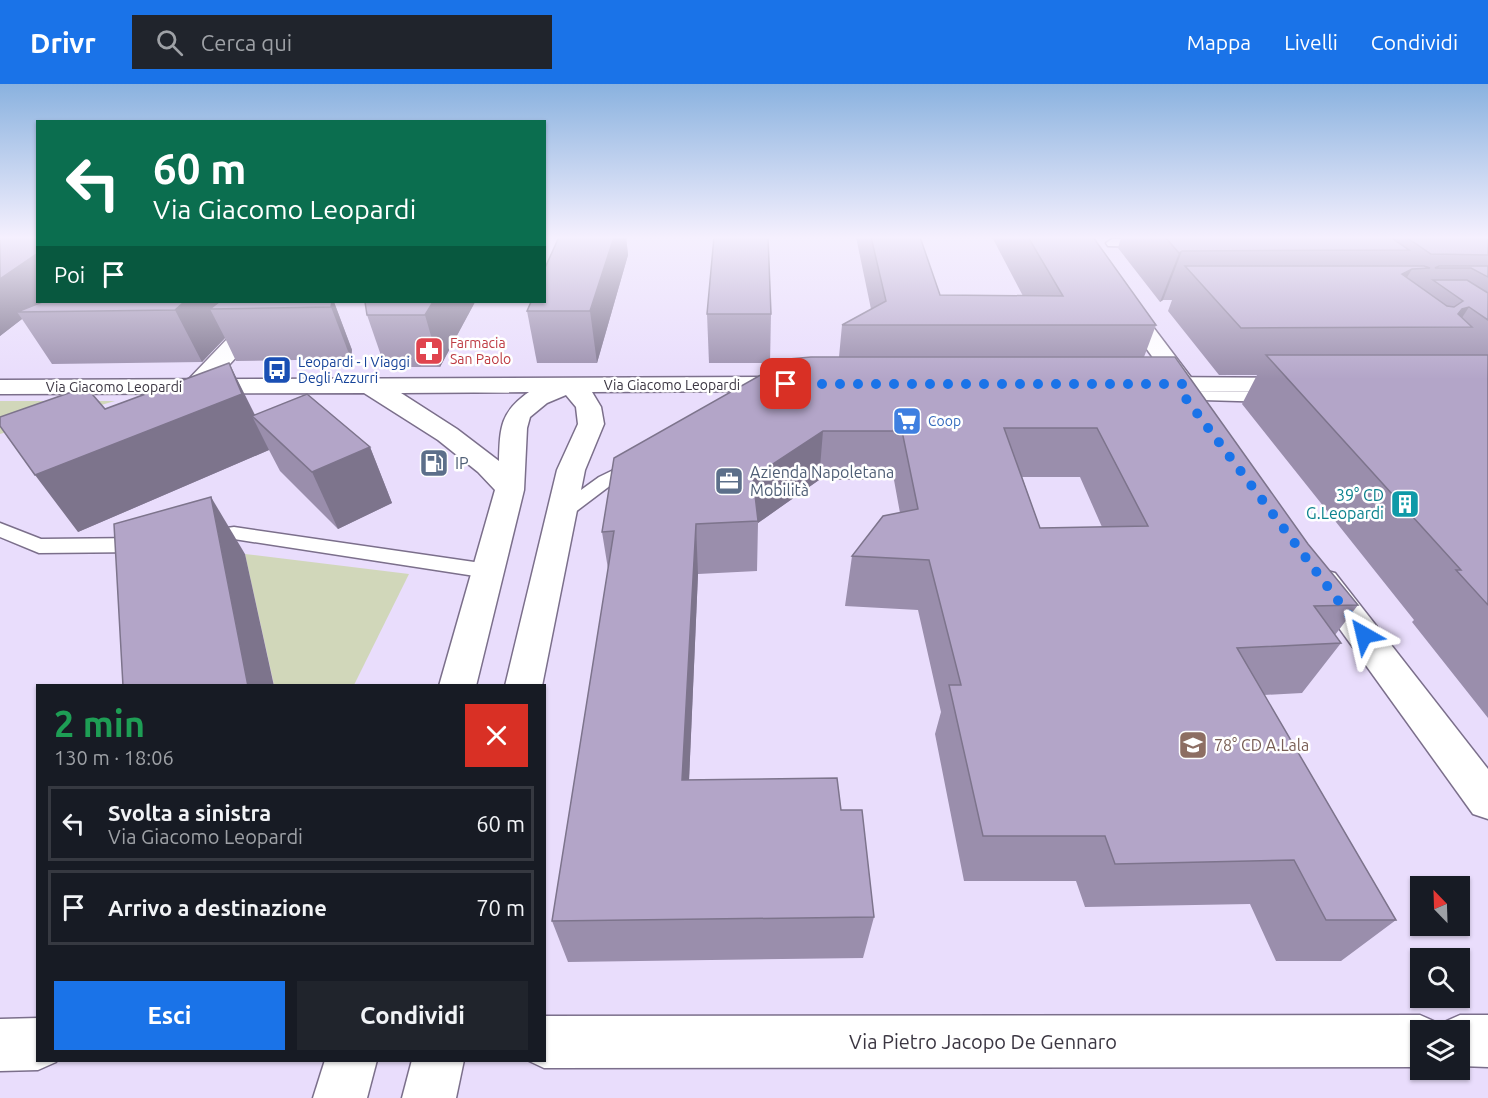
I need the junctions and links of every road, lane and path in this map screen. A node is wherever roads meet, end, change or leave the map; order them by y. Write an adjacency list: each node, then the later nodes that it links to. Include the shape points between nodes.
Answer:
1 (1110, 284): 8 (street)
2 (290, 303): 5 (street, via 258,319)
3 (569, 386): 6 (street, Via Giacomo Leopardi); 9 (street, Via Giacomo Leopardi); 14 (street, via 531,401 515,417); 15 (street, via 588,403 592,418 590,431 571,470)
4 (0, 387): 5 (street, Via Giacomo Leopardi)
5 (195, 387): 6 (street, Via Giacomo Leopardi)
6 (369, 387): 14 (street, via 403,404 498,474)
7 (1131, 390): 8 (street)
8 (1184, 390): 10 (street); 12 (street)
9 (807, 391): 11 (lane)
10 (1311, 391)
11 (765, 401)
12 (1205, 424)
13 (651, 456): 15 (lane, via 605,481)
14 (510, 490): 20 (street)
15 (563, 512): 22 (street)
16 (0, 529): 18 (lane, via 39,546)
17 (189, 539): 20 (lane, via 234,533)
18 (167, 542)
19 (1304, 556): 23 (street)
20 (488, 571): 21 (street)
21 (457, 684)
22 (524, 684)
23 (1488, 801)
24 (1410, 1041): 27 (street, Via Pietro Jacopo De Gennaro)
25 (1470, 1041): 26 (street)
26 (1488, 1041)
27 (546, 1042)
28 (36, 1044): 29 (street)
29 (0, 1045)
30 (350, 1062): 32 (street)
31 (438, 1062): 33 (street)
32 (340, 1098)
33 (429, 1098)

